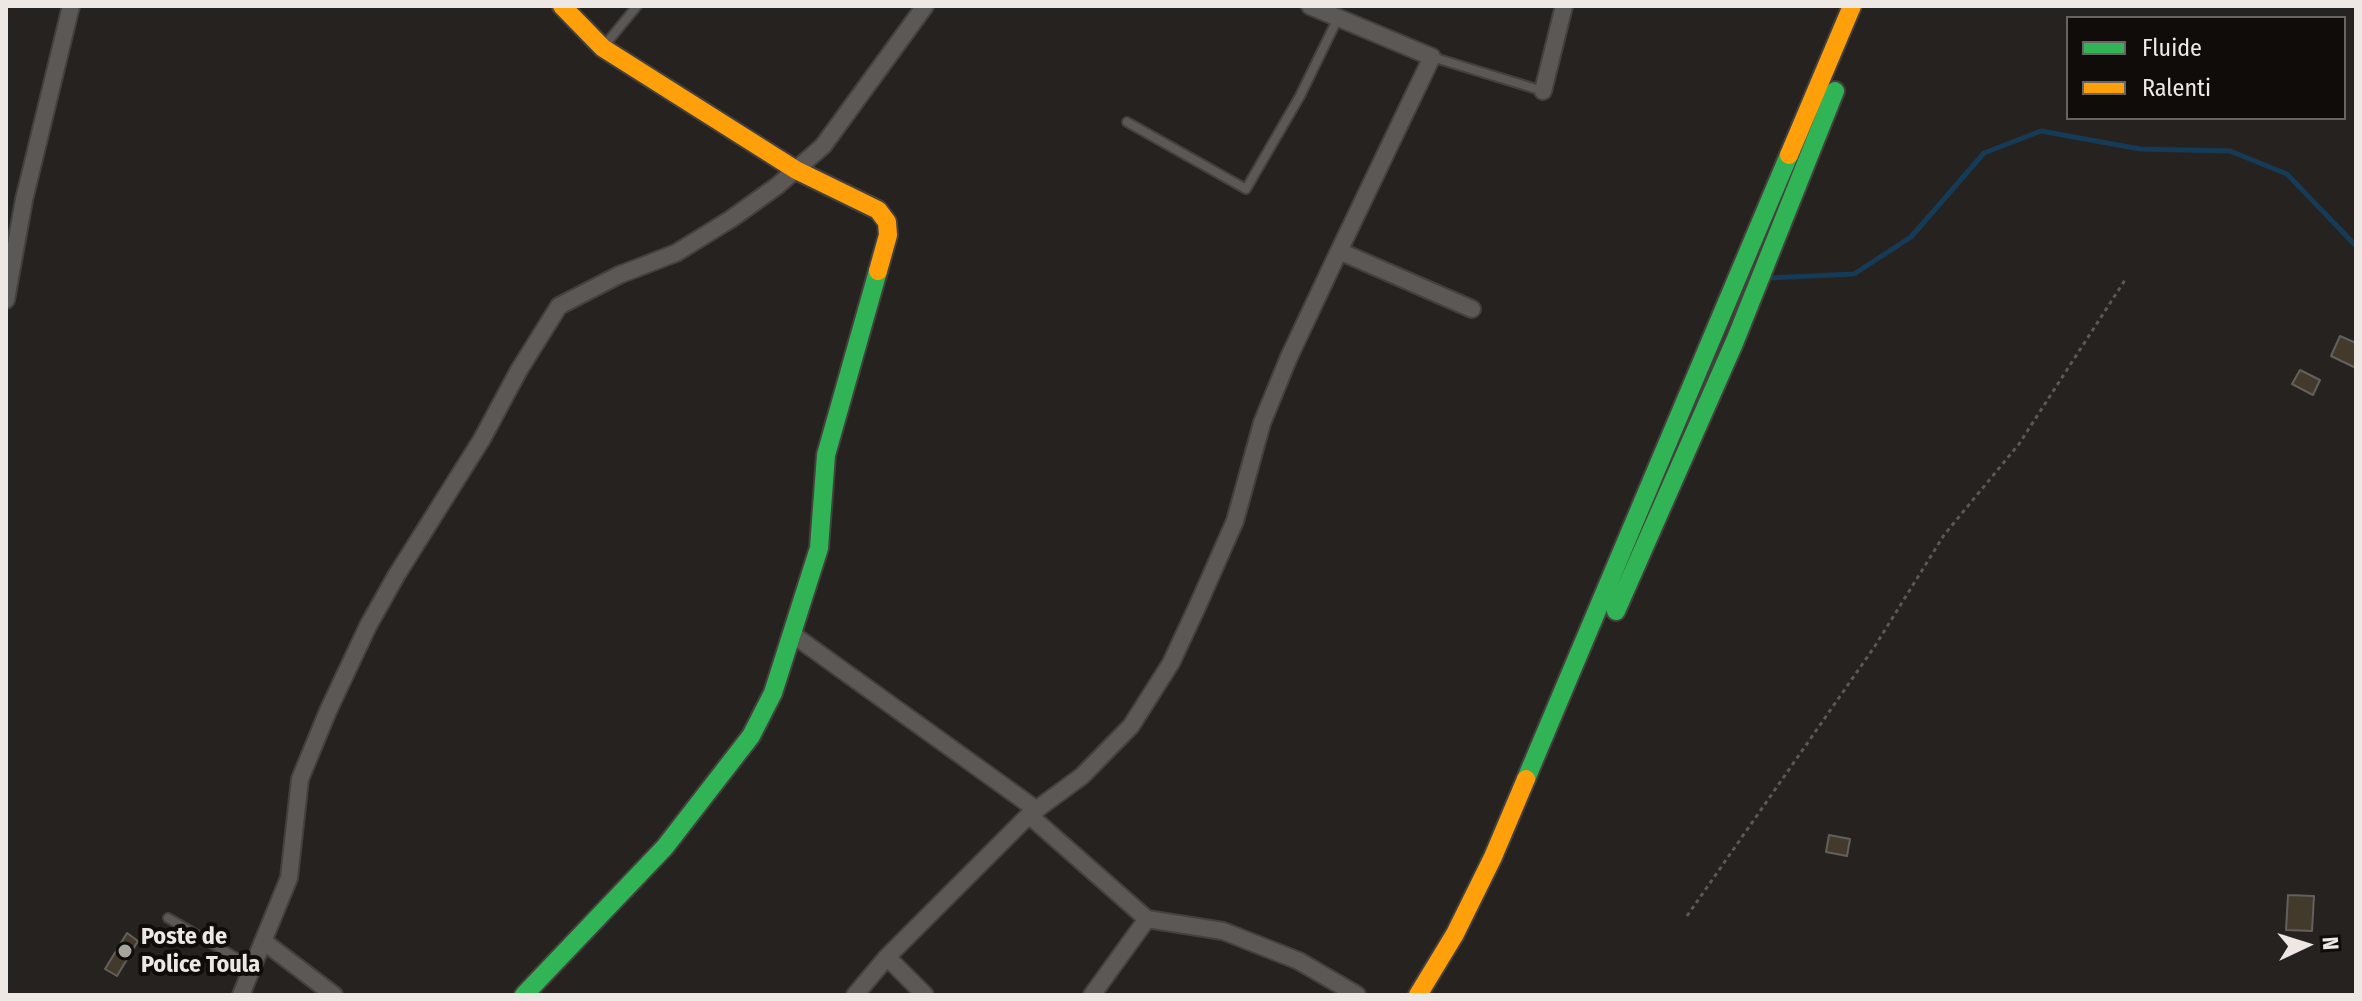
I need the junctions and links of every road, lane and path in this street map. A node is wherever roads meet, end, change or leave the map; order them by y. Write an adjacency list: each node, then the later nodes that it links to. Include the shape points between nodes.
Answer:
1 (71, 6): 18 (street, via 24,200)
2 (562, 6): 10 (main road)
3 (637, 6): 10 (lane)
4 (925, 6): 15 (street, via 823,146)
5 (1310, 6): 9 (street)
6 (1564, 6): 12 (street)
7 (1852, 6): 13 (main road)
8 (1870, 6): 13 (main road)
9 (1338, 17): 11 (street); 14 (lane, via 1246,189)
10 (603, 48): 15 (main road)
11 (1432, 57): 12 (lane); 16 (street)
12 (1543, 91)
13 (1818, 109): 35 (main road, via 1493,857); 36 (main road, via 1735,341 1517,834)
14 (1127, 122)
15 (796, 170): 20 (main road, via 878,210 888,235 826,455 819,548); 25 (street, via 676,253 559,306 396,576 328,711 300,779 289,878)
16 (1339, 251): 19 (street); 21 (street, via 1262,423 1235,521 1171,663 1131,726 1082,776)
17 (2125, 280): 22 (path, via 2019,444 1944,535 1875,646)
18 (6, 300)
19 (1472, 309)
20 (792, 634): 21 (street); 30 (main road, via 773,693 751,736 665,847)
21 (1033, 812): 24 (street); 26 (street)
22 (1687, 916)
23 (168, 918): 27 (lane)
24 (1147, 919): 33 (street); 34 (street, via 1223,931 1299,961)
25 (263, 941): 27 (street); 29 (street)
26 (887, 957): 31 (street); 32 (street)
27 (252, 967): 28 (street)
28 (241, 995)
29 (334, 995)
30 (524, 995)
31 (855, 995)
32 (925, 995)
33 (1092, 995)
34 (1357, 995)
35 (1418, 995)
36 (1437, 995)

